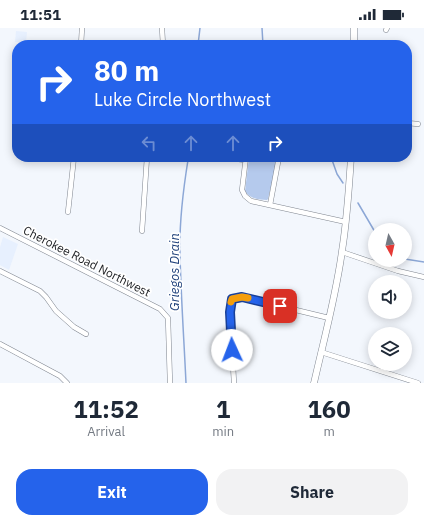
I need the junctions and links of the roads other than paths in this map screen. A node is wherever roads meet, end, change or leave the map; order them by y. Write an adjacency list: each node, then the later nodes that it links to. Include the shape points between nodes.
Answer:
1 (82, 28): 4 (street)
2 (162, 28): 5 (street)
3 (354, 28): 6 (main road)
4 (81, 40)
5 (163, 40)
6 (354, 40)
7 (412, 123): 8 (street)
8 (418, 124)
9 (73, 162): 15 (street)
10 (147, 162): 18 (street)
11 (245, 162): 14 (street, via 242,190 245,196 251,201)
12 (278, 162): 14 (street)
13 (351, 162): 16 (main road)
14 (270, 205): 16 (street)
15 (68, 212)
16 (346, 222): 19 (main road)
17 (0, 228): 27 (street, Cherokee Road Northwest, via 160,309 168,318)
18 (142, 231)
19 (342, 252): 21 (street); 22 (main road)
20 (0, 271): 23 (street, via 40,291 56,311)
21 (424, 277)
22 (329, 318): 25 (main road); 28 (street, via 242,297 232,299 230,319)
23 (86, 334)
24 (0, 344): 26 (street, via 60,376)
25 (321, 352): 29 (main road); 30 (street)
26 (67, 383)
27 (170, 383)
28 (234, 383)
29 (314, 383)
30 (418, 383)

